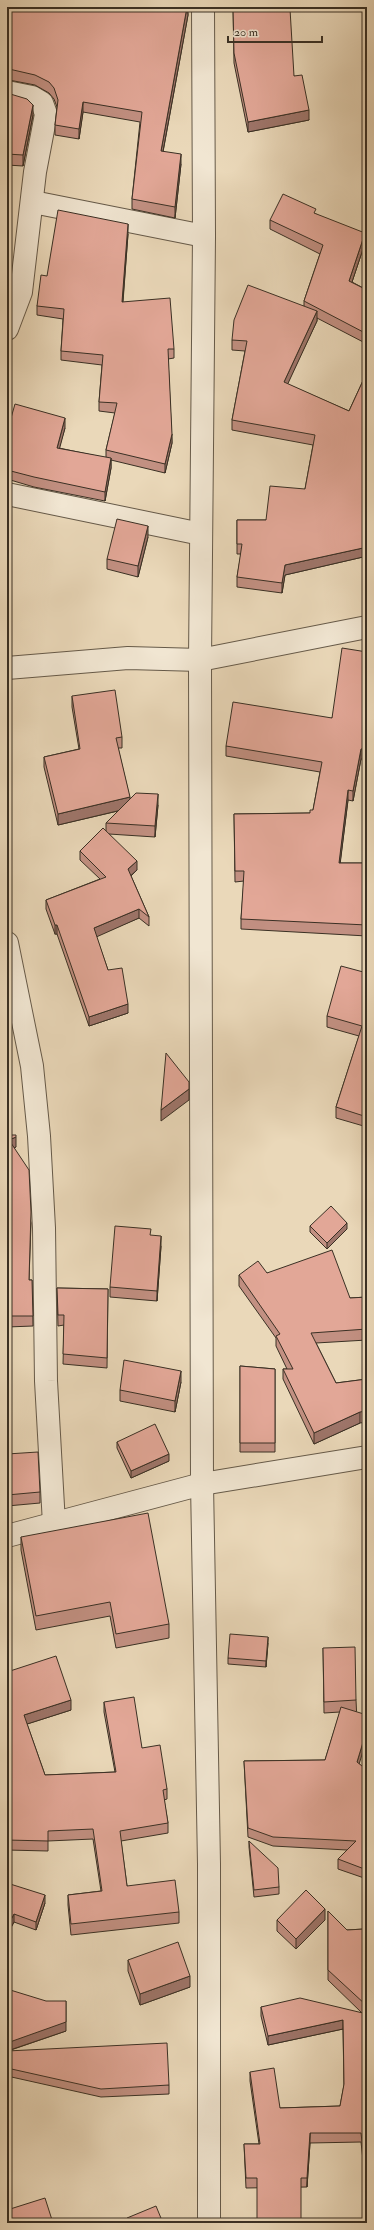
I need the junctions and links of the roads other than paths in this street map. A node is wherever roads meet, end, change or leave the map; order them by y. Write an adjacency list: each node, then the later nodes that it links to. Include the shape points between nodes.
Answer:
1 (203, 7): 4 (street)
2 (7, 92): 3 (street, via 32,97 42,103 46,114 35,172)
3 (33, 202): 4 (street); 5 (street, via 21,292)
4 (204, 236): 7 (street)
5 (7, 329)
6 (7, 494): 7 (street)
7 (201, 534): 9 (street)
8 (367, 627): 9 (street)
9 (200, 660): 10 (street, via 128,658); 13 (street)
10 (7, 668)
11 (7, 943): 14 (street, via 32,1066 39,1136 44,1228 46,1381)
12 (367, 1457): 13 (street)
13 (202, 1484): 14 (street); 16 (street, via 209,1864)
14 (54, 1524): 15 (street)
15 (7, 1536)
16 (209, 2223)

